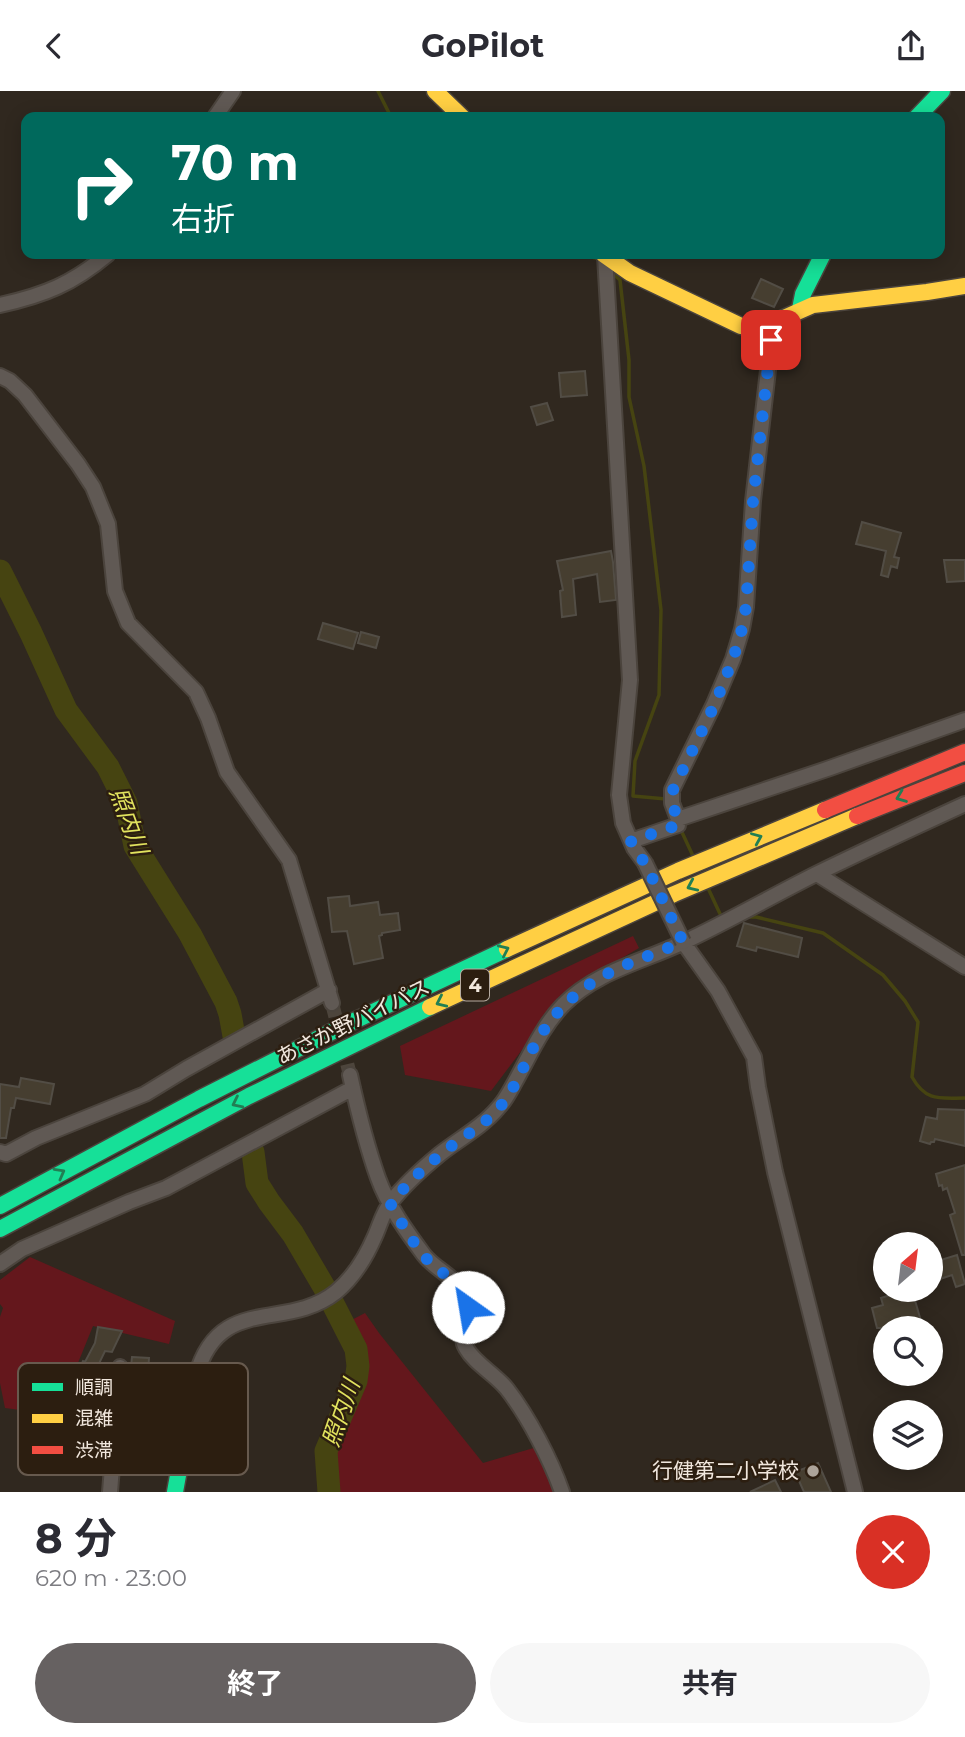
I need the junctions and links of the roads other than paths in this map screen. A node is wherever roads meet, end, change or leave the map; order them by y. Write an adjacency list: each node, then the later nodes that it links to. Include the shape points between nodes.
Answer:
1 (233, 91): 4 (street)
2 (435, 91): 5 (main road)
3 (942, 91): 6 (main road)
4 (218, 112)
5 (458, 112)
6 (922, 112)
7 (102, 259): 12 (street, via 62,286)
8 (604, 259): 21 (street, via 630,680 619,795)
9 (610, 259): 14 (main road, via 741,326)
10 (820, 259): 13 (main road)
11 (965, 286): 13 (main road)
12 (0, 305)
13 (800, 309): 14 (main road)
14 (769, 324): 20 (street, via 771,344 742,629 715,704 673,790 671,803)
15 (0, 376): 25 (street, via 25,395 93,487 108,524 115,591 128,623 196,692 227,772 289,859 331,996 145,1094 6,1154)
16 (965, 720): 20 (street)
17 (965, 752): 27 (main road, あさか野バイパス / 4, one-way to 17, via 199,1099 465,969 678,871)
18 (965, 773): 28 (main road, あさか野バイパス / 4, one-way to 28, via 693,885 417,1013 214,1114)
19 (965, 804): 22 (street)
20 (678, 819): 21 (street, via 678,825)
21 (631, 841): 23 (street, bridge)
22 (817, 874): 23 (street); 24 (street)
23 (683, 942): 26 (street, via 599,978 563,1006 540,1035 498,1108); 32 (street, via 718,991 754,1057 775,1172)
24 (965, 967)
25 (0, 1152)
26 (390, 1203): 29 (street, via 352,1082 166,1188 22,1249); 30 (street, via 362,1262 336,1292 315,1306 232,1326 218,1334); 31 (street, via 426,1258 461,1289 468,1314 464,1344 515,1401)
27 (0, 1206)
28 (0, 1229)
29 (0, 1264)
30 (200, 1363)
31 (562, 1492)
32 (855, 1492)

